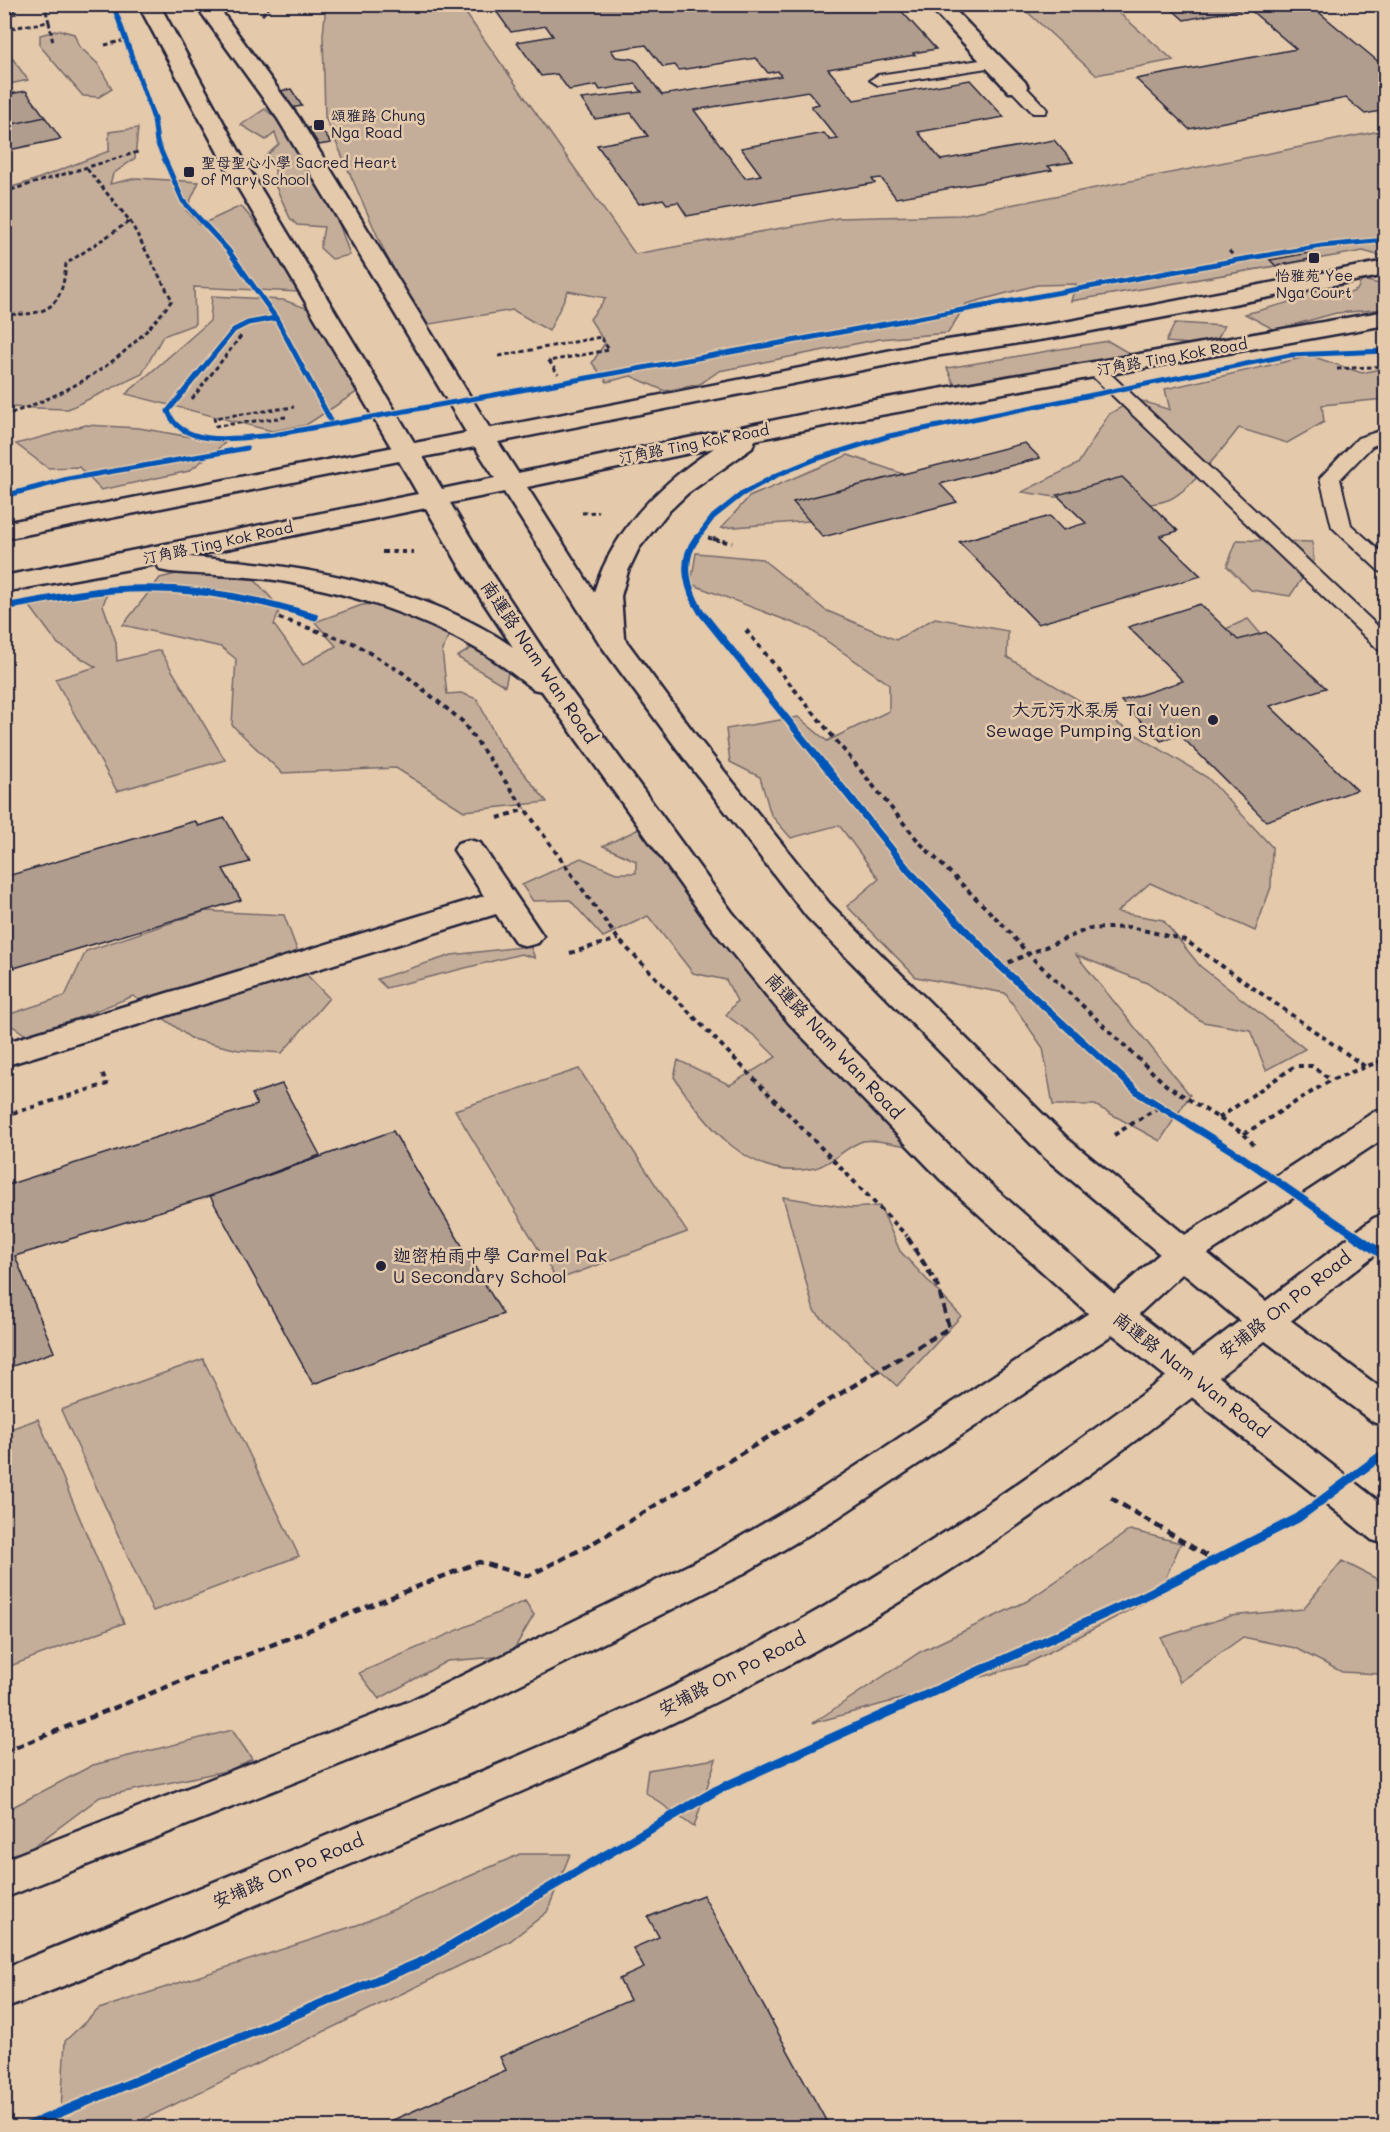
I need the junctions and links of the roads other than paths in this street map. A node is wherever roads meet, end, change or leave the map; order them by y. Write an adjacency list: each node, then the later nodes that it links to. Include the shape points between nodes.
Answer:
1 (148, 4): 14 (main road, via 235,164)
2 (205, 4): 13 (main road, via 288,118)
3 (937, 4): 4 (main road)
4 (994, 63): 5 (lane); 6 (main road)
5 (878, 80)
6 (1017, 87): 7 (lane)
7 (1039, 110)
8 (1386, 268): 13 (main road, via 1065,329 928,350)
9 (1386, 318): 10 (main road, 汀角路 Ting Kok Road)
10 (1097, 370): 11 (main road, 汀角路 Ting Kok Road); 22 (lane)
11 (764, 430): 15 (main road, 汀角路 Ting Kok Road); 21 (main road, via 710,462 669,495 646,523 619,560 607,598)
12 (1386, 435): 19 (lane, via 1365,442 1330,478 1342,527)
13 (482, 437): 14 (main road); 15 (main road)
14 (407, 452): 16 (main road, 南運路 Nam Wan Road); 17 (main road)
15 (509, 482): 16 (main road, 汀角路 Ting Kok Road); 21 (main road)
16 (434, 498): 18 (main road, 汀角路 Ting Kok Road); 23 (main road, 南運路 Nam Wan Road, via 474,567)
17 (4, 531)
18 (130, 561): 20 (main road, 汀角路 Ting Kok Road); 23 (main road, via 274,572 346,588 429,616 487,643)
19 (1386, 567)
20 (4, 584)
21 (610, 638): 30 (main road, via 818,909 1057,1149)
22 (1386, 646)
23 (557, 692): 31 (main road, 南運路 Nam Wan Road, via 721,919 800,1015 953,1171)
24 (469, 850): 25 (main road)
25 (504, 900): 26 (main road); 27 (main road)
26 (527, 936)
27 (4, 1056)
28 (1386, 1120): 30 (main road)
29 (1386, 1227): 32 (main road, 安埔路 On Po Road)
30 (1183, 1253): 31 (main road); 32 (main road)
31 (1114, 1315): 33 (main road, 南運路 Nam Wan Road); 36 (main road, via 824,1507 725,1565 424,1713)
32 (1265, 1321): 33 (main road, 安埔路 On Po Road); 34 (main road)
33 (1193, 1377): 35 (main road, 南運路 Nam Wan Road); 37 (main road, 安埔路 On Po Road, via 959,1546 785,1648 651,1717)
34 (1386, 1412)
35 (1386, 1529)
36 (4, 1879)
37 (4, 1989)

